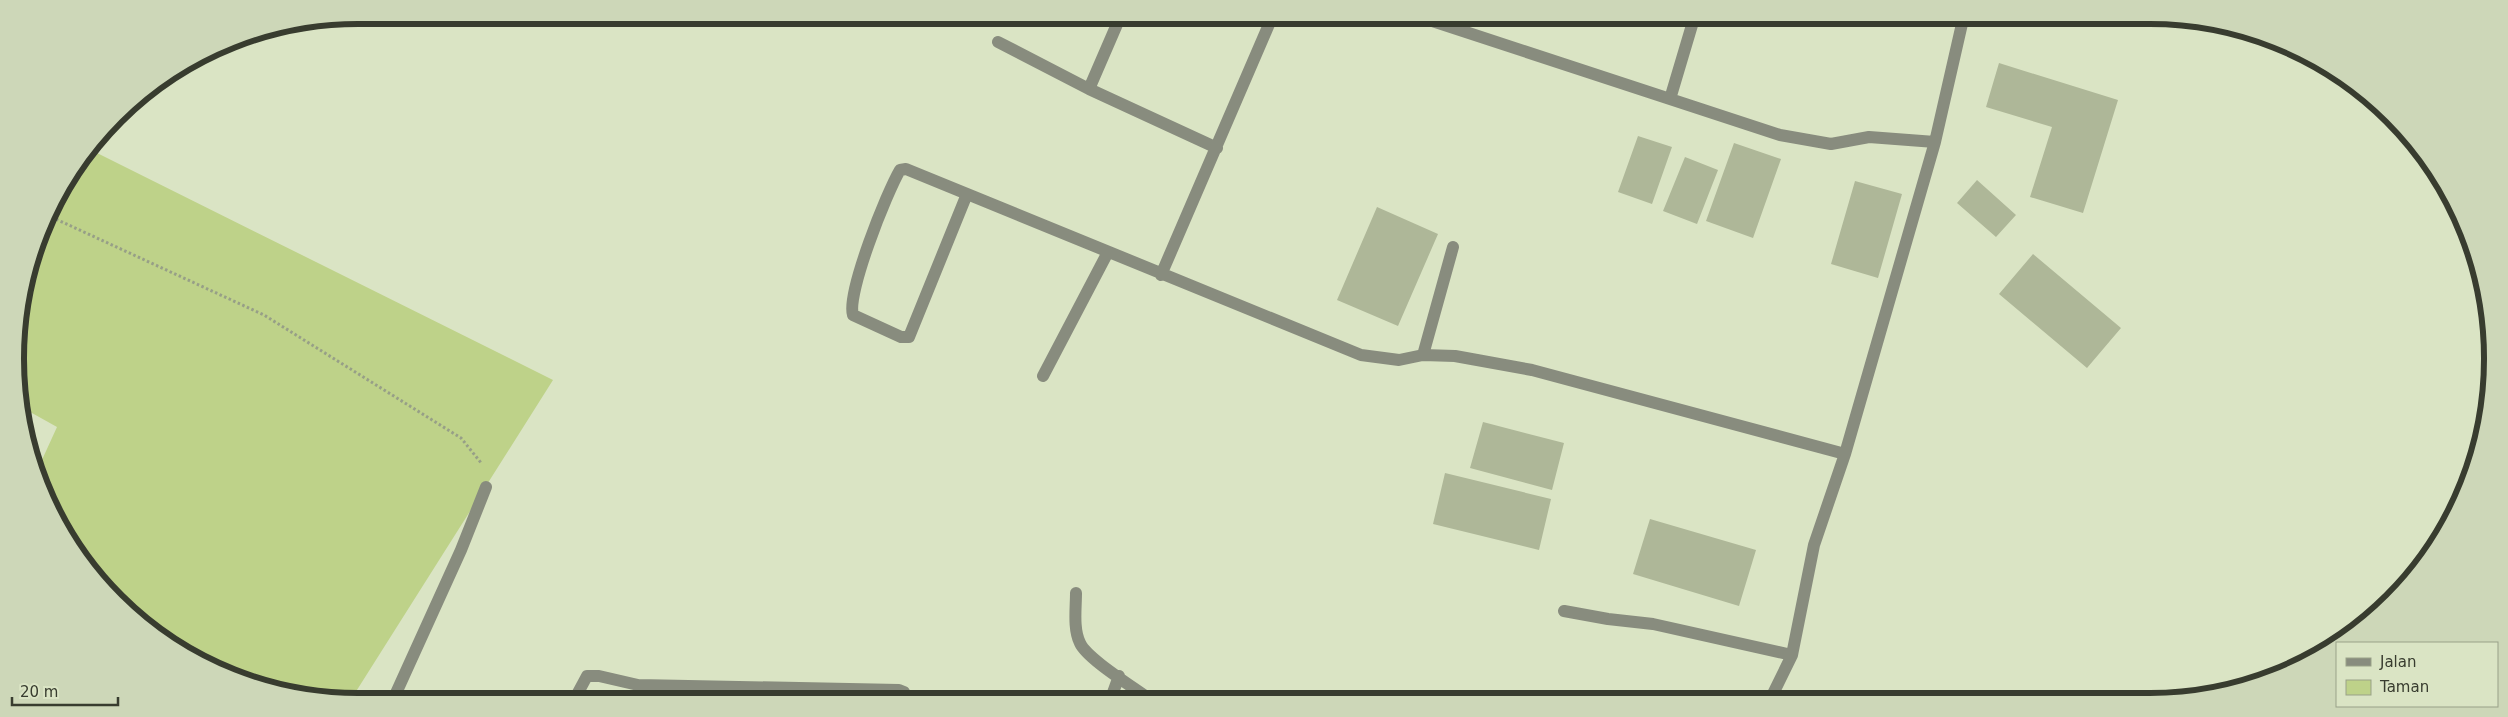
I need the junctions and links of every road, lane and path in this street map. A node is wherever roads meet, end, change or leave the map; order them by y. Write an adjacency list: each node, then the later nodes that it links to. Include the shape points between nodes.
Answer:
1 (1118, 24): 7 (street)
2 (1269, 24): 10 (street)
3 (1449, 24): 8 (street)
4 (1692, 24): 8 (street)
5 (1962, 24): 9 (street)
6 (998, 42): 7 (street)
7 (1090, 89): 10 (street)
8 (1670, 99): 9 (street, via 1780,135 1831,144 1869,137)
9 (1935, 142): 18 (street)
10 (1217, 148): 15 (street)
11 (967, 194): 11 (street, via 909,337 901,337 853,314 852,296 872,236 900,170 906,168); 14 (street)
12 (54, 218): 19 (path, via 264,315 461,438 483,465)
13 (1453, 247): 16 (street)
14 (1108, 252): 15 (street); 17 (street)
15 (1162, 275): 16 (street, via 1361,355 1399,360)
16 (1423, 354): 18 (street, via 1532,370)
17 (1043, 376)
18 (1845, 454): 22 (street, via 1814,545)
19 (486, 487): 25 (street)
20 (1076, 593): 23 (street, via 1076,628 1080,643 1089,655)
21 (1564, 611): 22 (street, via 1653,624)
22 (1792, 655): 31 (street)
23 (1119, 676): 29 (street); 30 (street)
24 (638, 685): 26 (street, via 587,676); 27 (street); 28 (street, via 900,690)
25 (396, 693)
26 (578, 693)
27 (655, 693)
28 (904, 693)
29 (1113, 693)
30 (1141, 693)
31 (1773, 693)

